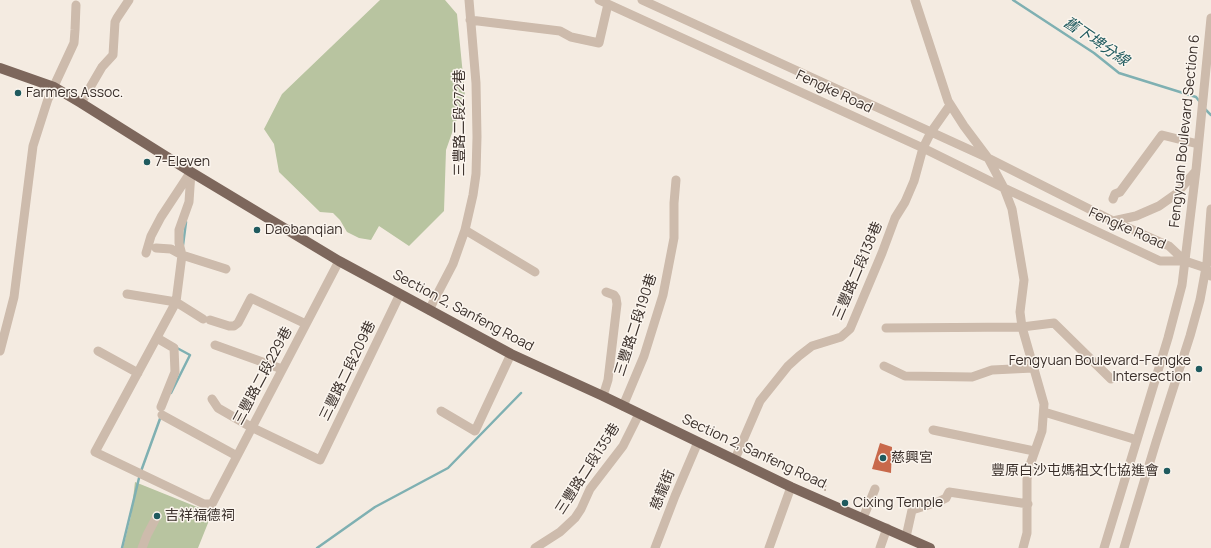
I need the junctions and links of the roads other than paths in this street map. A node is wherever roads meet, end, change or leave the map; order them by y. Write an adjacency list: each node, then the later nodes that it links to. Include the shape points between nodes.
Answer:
1 (129, 0): 12 (street, via 115,22 113,55 102,67)
2 (469, 0): 9 (street, 三豐路二段272巷)
3 (599, 0): 6 (street, Fengke Road)
4 (642, 0): 14 (street, Fengke Road)
5 (915, 0): 13 (street)
6 (608, 4): 9 (street, via 599,43 571,37 560,31); 16 (street, Fengke Road)
7 (76, 5): 11 (street, via 74,43)
8 (1211, 18): 15 (street, Fengyuan Boulevard Section 6)
9 (470, 20): 25 (street, 三豐路二段272巷, via 476,83 477,137 475,181)
10 (0, 68): 11 (main road, Section 2, Sanfeng Road)
11 (54, 87): 12 (main road, Section 2, Sanfeng Road); 44 (street, via 33,146 14,297)
12 (81, 102): 19 (main road, Section 2, Sanfeng Road)
13 (950, 105): 14 (street, 三豐路二段138巷); 17 (street)
14 (931, 132): 16 (street, 三豐路二段138巷); 17 (street, Fengke Road)
15 (1198, 144): 18 (street, Fengyuan Boulevard Section 6); 22 (street, via 1162,135)
16 (923, 148): 21 (street, Fengke Road); 64 (street, 三豐路二段138巷, via 914,181 895,218 850,329 841,337 812,346 788,366 760,401)
17 (988, 158): 21 (street); 24 (street, Fengke Road)
18 (1196, 170): 24 (street, via 1168,201 1136,216); 30 (street, Fengyuan Boulevard Section 6)
19 (191, 172): 27 (street, via 161,217); 28 (street, via 189,202 179,230); 29 (main road, Section 2, Sanfeng Road)
20 (676, 180): 54 (street, 三豐路二段190巷, via 674,238 663,295 644,356)
21 (1004, 188): 30 (street, Fengke Road, via 1160,262); 40 (street, via 1012,209 1024,280 1020,312)
22 (1113, 199)
23 (1211, 209): 33 (street)
24 (1113, 221): 30 (street, Fengke Road, via 1169,246)
25 (465, 230): 32 (street); 38 (street, 三豐路二段272巷, via 453,264)
26 (156, 248): 28 (street, via 171,249)
27 (146, 253)
28 (182, 255): 31 (street); 37 (street)
29 (339, 261): 36 (main road, Section 2, Sanfeng Road); 39 (street, 三豐路二段229巷)
30 (1185, 261): 33 (street); 60 (street, Fengyuan Boulevard Section 6, via 1182,285 1168,338)
31 (226, 269)
32 (535, 272)
33 (1209, 272): 80 (street)
34 (606, 292): 52 (street, via 614,295 617,304 608,380)
35 (127, 294): 37 (street)
36 (400, 294): 38 (main road, Section 2, Sanfeng Road); 58 (street, 三豐路二段209巷, via 320,460)
37 (176, 302): 39 (street, via 207,320 234,326 251,298); 42 (street)
38 (429, 310): 46 (main road, Section 2, Sanfeng Road)
39 (306, 324): 49 (street, 三豐路二段229巷)
40 (1022, 327): 41 (street); 48 (street); 51 (street, via 1054,324)
41 (886, 328)
42 (157, 338): 50 (street); 63 (street, via 174,348 175,372 162,411)
43 (215, 346): 49 (street)
44 (0, 351)
45 (98, 351): 50 (street)
46 (511, 354): 52 (main road, Section 2, Sanfeng Road); 55 (street, via 476,431)
47 (884, 366): 48 (street, via 905,376 972,376 992,370)
48 (1033, 368): 56 (street)
49 (282, 369): 58 (street, 三豐路二段229巷)
50 (138, 373): 63 (street, 三豐路二段229巷, via 95,452 204,504 212,504)
51 (1110, 379)
52 (603, 396): 54 (main road, Section 2, Sanfeng Road)
53 (212, 400): 58 (street, via 218,408)
54 (623, 406): 57 (main road, Section 2, Sanfeng Road)
55 (441, 411)
56 (1044, 412): 60 (street); 62 (street, via 1042,431)
57 (639, 414): 61 (main road, Section 2, Sanfeng Road); 73 (street, 三豐路二段135巷, via 623,446 590,489 575,518 560,532)
58 (251, 427): 63 (street, 三豐路二段229巷)
59 (933, 430): 62 (street)
60 (1137, 440): 79 (street, Fengyuan Boulevard Section 6)
61 (698, 442): 64 (main road, Section 2, Sanfeng Road); 74 (street, 慈龍街)
62 (1034, 451): 67 (street, via 1027,479)
63 (237, 456)
64 (735, 459): 65 (main road, Section 2, Sanfeng Road)
65 (791, 487): 69 (main road, Section 2, Sanfeng Road); 75 (street)
66 (875, 489): 69 (street)
67 (1028, 504): 71 (street, via 949,492 946,498 938,502 912,510); 78 (street, via 1027,533)
68 (157, 516): 72 (street)
69 (863, 518): 70 (main road, Section 2, Sanfeng Road)
70 (887, 528): 71 (main road, Section 2, Sanfeng Road); 76 (street)
71 (906, 537): 77 (main road, Section 2, Sanfeng Road)
72 (142, 548)
73 (535, 548)
74 (655, 548)
75 (769, 548)
76 (880, 548)
77 (930, 548)
78 (1023, 548)
79 (1104, 548)
80 (1124, 548)

